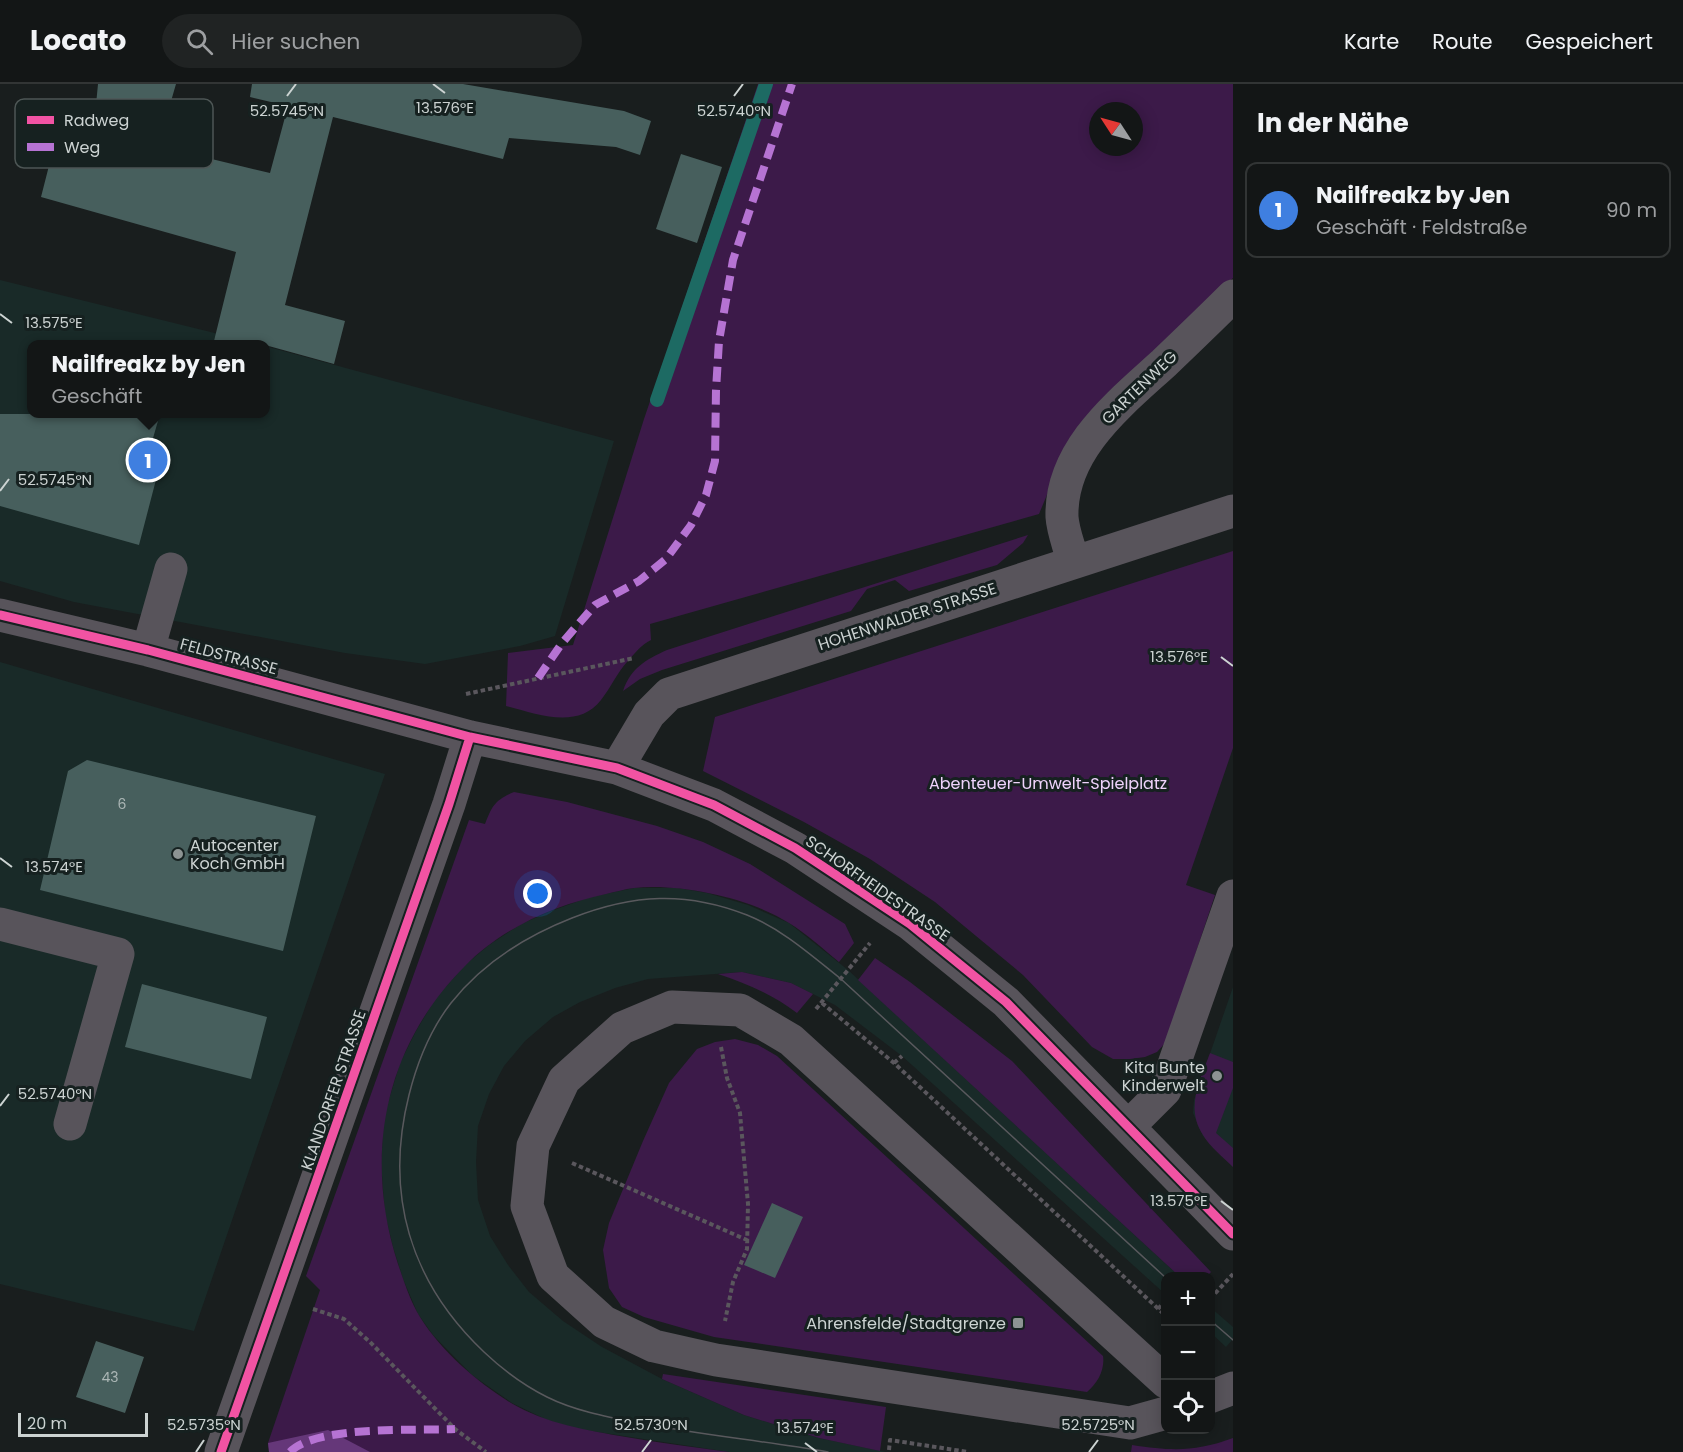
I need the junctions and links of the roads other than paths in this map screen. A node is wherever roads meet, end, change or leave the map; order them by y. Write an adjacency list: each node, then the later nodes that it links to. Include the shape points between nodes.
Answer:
1 (1233, 296): 3 (street, GARTENWEG, via 1110,413 1079,453 1065,492 1062,519)
2 (1233, 511): 3 (street, HOHENWALDER STRASSE)
3 (1073, 562): 8 (street, HOHENWALDER STRASSE, via 669,694 649,714)
4 (171, 570): 6 (street)
5 (0, 615): 6 (street, FELDSTRASSE)
6 (148, 650): 7 (street, FELDSTRASSE)
7 (459, 734): 8 (street, SCHORFHEIDESTRASSE); 18 (street, KLANDORFER STRASSE, via 449,804)
8 (616, 768): 12 (street, SCHORFHEIDESTRASSE, via 714,805 785,842 910,924 1006,1002)
9 (1233, 896): 12 (street, via 1165,1090)
10 (0, 924): 11 (street, via 118,954)
11 (70, 1124)
12 (1129, 1126): 13 (street, SCHORFHEIDESTRASSE)
13 (1233, 1234)
14 (1164, 1380): 17 (street, via 791,1040 740,1010 672,1007 622,1028 564,1080 533,1146 527,1206 553,1275 604,1322 654,1346 716,1360 1130,1423)
15 (1233, 1388): 16 (street)
16 (1215, 1395)
17 (1161, 1414)
18 (221, 1452)

